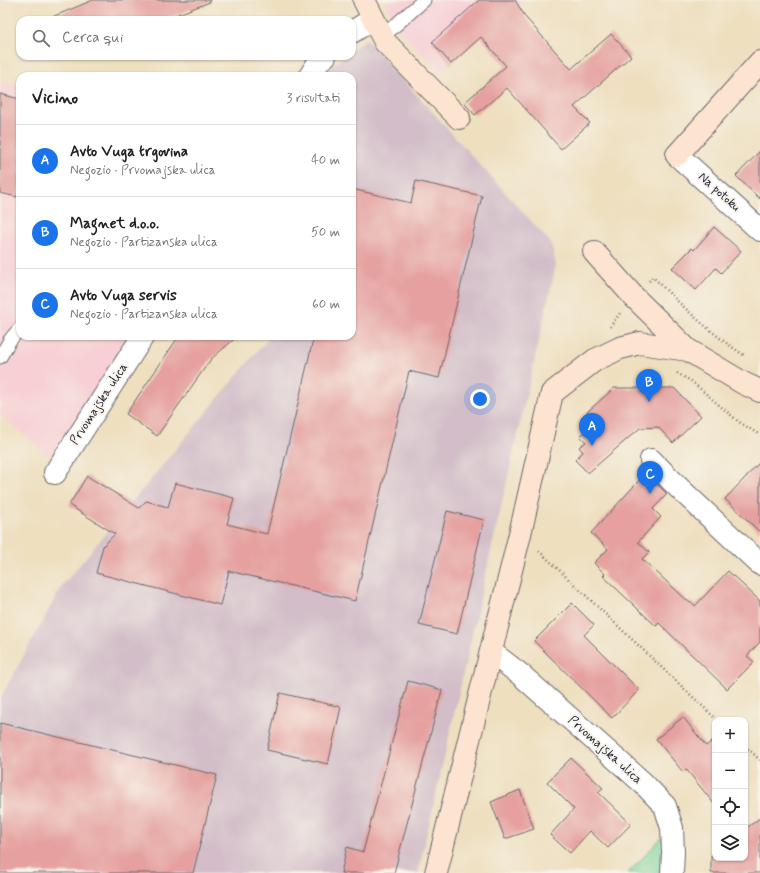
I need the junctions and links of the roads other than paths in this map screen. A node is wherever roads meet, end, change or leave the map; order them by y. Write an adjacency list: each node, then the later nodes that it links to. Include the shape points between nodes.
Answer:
1 (424, 0): 2 (lane)
2 (373, 18): 3 (street); 7 (street, via 385,42)
3 (356, 29)
4 (760, 62): 8 (street, Na potoku, via 677,155)
5 (318, 64): 6 (lane)
6 (304, 72)
7 (459, 118)
8 (760, 230)
9 (594, 252): 12 (street, via 634,297)
10 (16, 333): 13 (lane)
11 (140, 340): 16 (street, Prvomajska ulica)
12 (688, 350): 14 (street); 18 (street, via 640,343 620,348 595,360 552,393)
13 (0, 357)
14 (760, 391)
15 (651, 460): 17 (street)
16 (55, 473)
17 (760, 564)
18 (492, 652): 19 (street); 20 (street, Prvomajska ulica, via 521,675 665,806 672,828)
19 (436, 873)
20 (672, 873)

